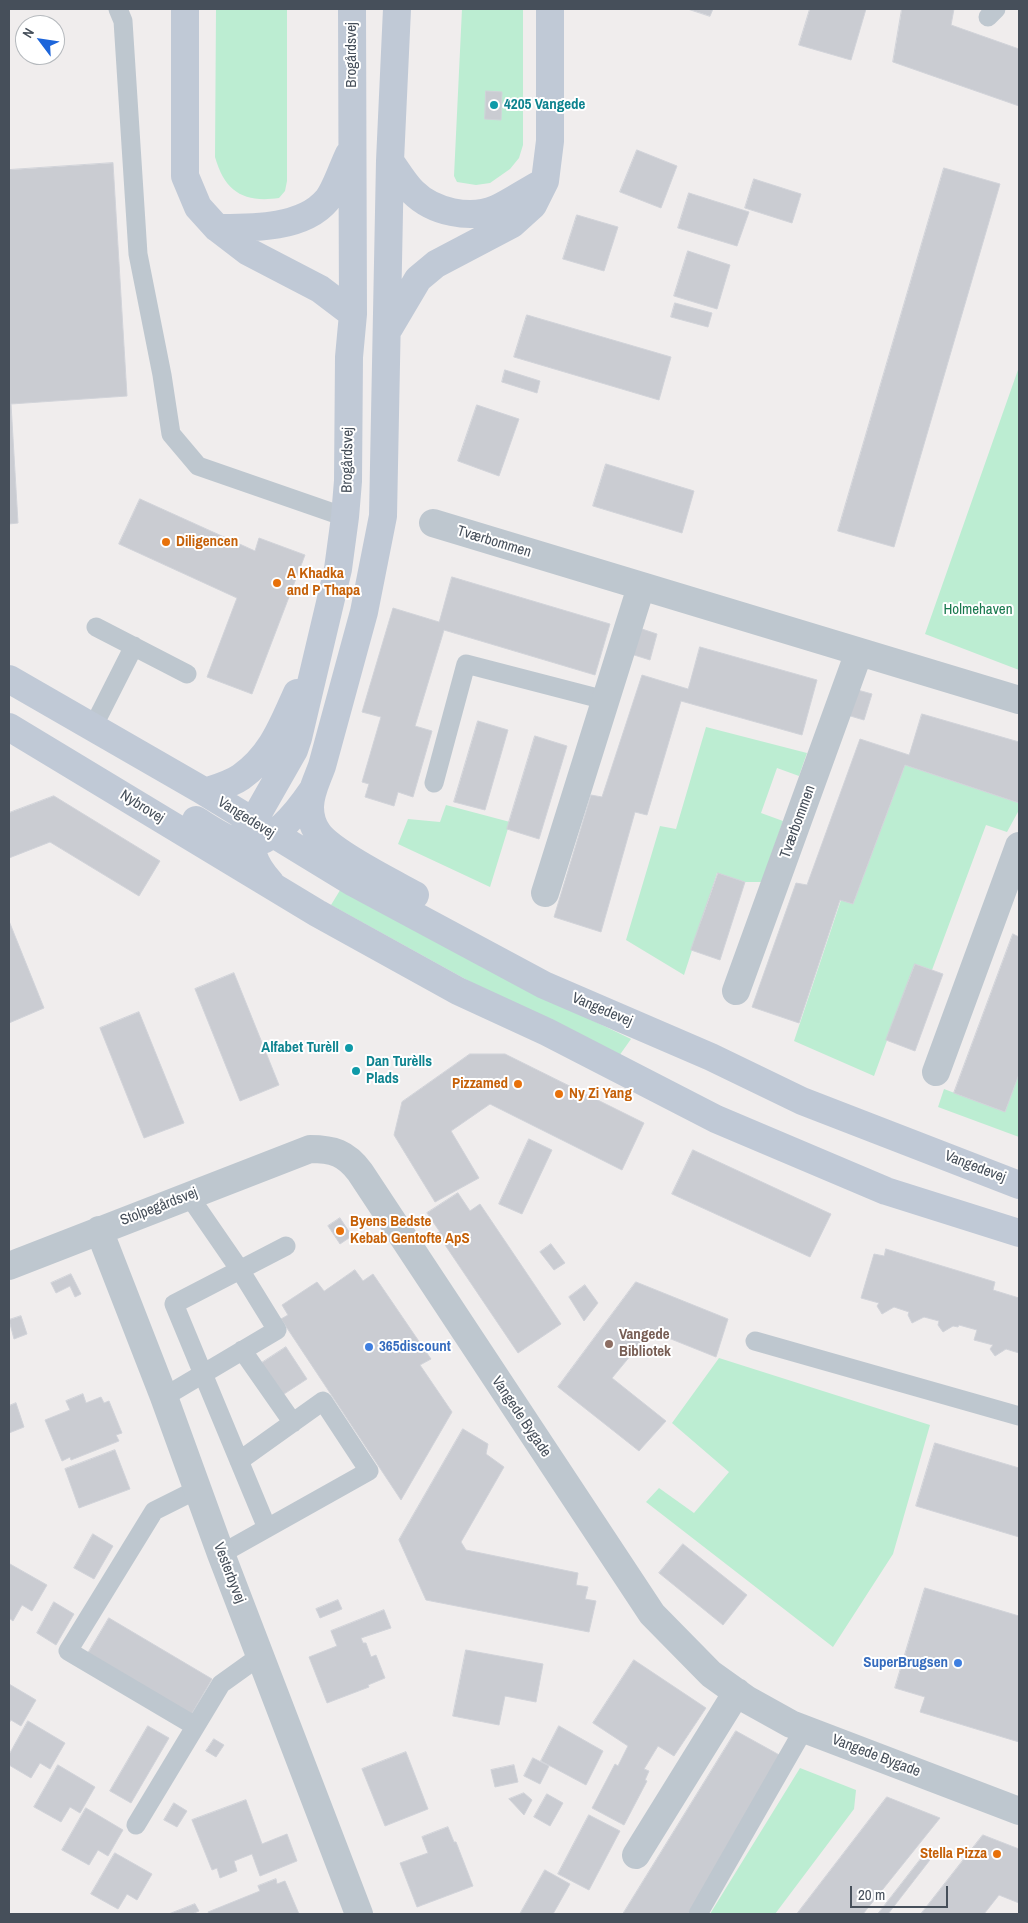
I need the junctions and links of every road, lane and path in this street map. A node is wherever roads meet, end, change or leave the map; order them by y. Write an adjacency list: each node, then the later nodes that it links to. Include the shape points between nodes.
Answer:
1 (118, 9): 12 (lane, via 123,21 138,254 171,434 198,466)
2 (185, 9): 9 (street, via 185,176 198,207)
3 (352, 9): 6 (street, Brogårdsvej)
4 (396, 9): 7 (street)
5 (550, 9): 8 (street, via 550,141)
6 (352, 148): 9 (street, via 327,200 310,214 262,228); 10 (street, Brogårdsvej)
7 (390, 161): 8 (street, via 413,192 425,202 447,212 465,214 495,209); 11 (street)
8 (545, 180): 11 (street, via 533,205 512,224 436,264 418,278)
9 (216, 228): 10 (street, via 247,251 320,289)
10 (353, 314): 12 (street, Brogårdsvej)
11 (388, 330): 27 (street, via 383,516 364,612 322,766)
12 (345, 517): 16 (street, Brogårdsvej, via 338,569)
13 (433, 523): 14 (street, Tværbommen)
14 (641, 587): 18 (street, Tværbommen); 21 (street)
15 (96, 627): 17 (lane)
16 (320, 643): 28 (street, via 277,738 240,778); 29 (street, Brogårdsvej, via 294,750)
17 (134, 646): 19 (lane); 24 (lane)
18 (860, 652): 22 (street, Tværbommen); 34 (street, Tværbommen)
19 (187, 674)
20 (9, 679): 24 (street)
21 (606, 700): 26 (lane, via 466,664); 32 (street)
22 (1019, 700)
23 (9, 727): 25 (street, Nybrovej)
24 (93, 727): 28 (street)
25 (72, 764): 29 (street, via 128,779 238,842); 31 (street, Nybrovej)
26 (434, 782)
27 (312, 791): 29 (street, via 300,809); 33 (street, via 312,819 330,845 453,918)
28 (205, 792): 29 (street, Vangedevej)
29 (259, 833): 31 (street, via 254,859); 33 (street, Vangedevej)
30 (1019, 846): 35 (street)
31 (275, 887): 40 (street, via 458,991 547,1032 716,1119 886,1191)
32 (545, 893)
33 (544, 985): 37 (street, Vangedevej, via 711,1057 802,1101)
34 (736, 991)
35 (936, 1072)
36 (310, 1148): 38 (street, Stolpegårdsvej); 55 (street, Vangede Bygade, via 329,1148 352,1162 652,1614 711,1674)
37 (1019, 1184)
38 (189, 1196): 39 (street, Stolpegårdsvej); 43 (lane)
39 (99, 1230): 42 (street, Stolpegårdsvej); 47 (street, Vesterbyvej)
40 (1019, 1233)
41 (286, 1246): 43 (lane)
42 (9, 1266)
43 (240, 1270): 45 (lane, via 277,1330); 46 (lane, via 174,1304)
44 (755, 1341): 48 (lane)
45 (242, 1350): 46 (lane); 49 (lane)
46 (203, 1374): 47 (lane); 50 (lane)
47 (164, 1397): 51 (street, Vesterbyvej)
48 (1019, 1416)
49 (292, 1423): 50 (lane); 52 (lane, via 323,1401 369,1471)
50 (239, 1461): 52 (lane)
51 (198, 1489): 53 (street, Vesterbyvej); 56 (lane, via 154,1511 68,1651)
52 (267, 1528): 53 (lane)
53 (222, 1554): 54 (street, Vesterbyvej)
54 (260, 1656): 56 (lane, via 221,1684); 61 (street, Vesterbyvej)
55 (737, 1692): 57 (street, Vangede Bygade); 60 (street)
56 (196, 1726): 59 (lane)
57 (804, 1729): 58 (street, Vangede Bygade); 62 (lane)
58 (1019, 1811)
59 (136, 1825)
60 (636, 1855)
61 (359, 1914)
62 (698, 1914)

